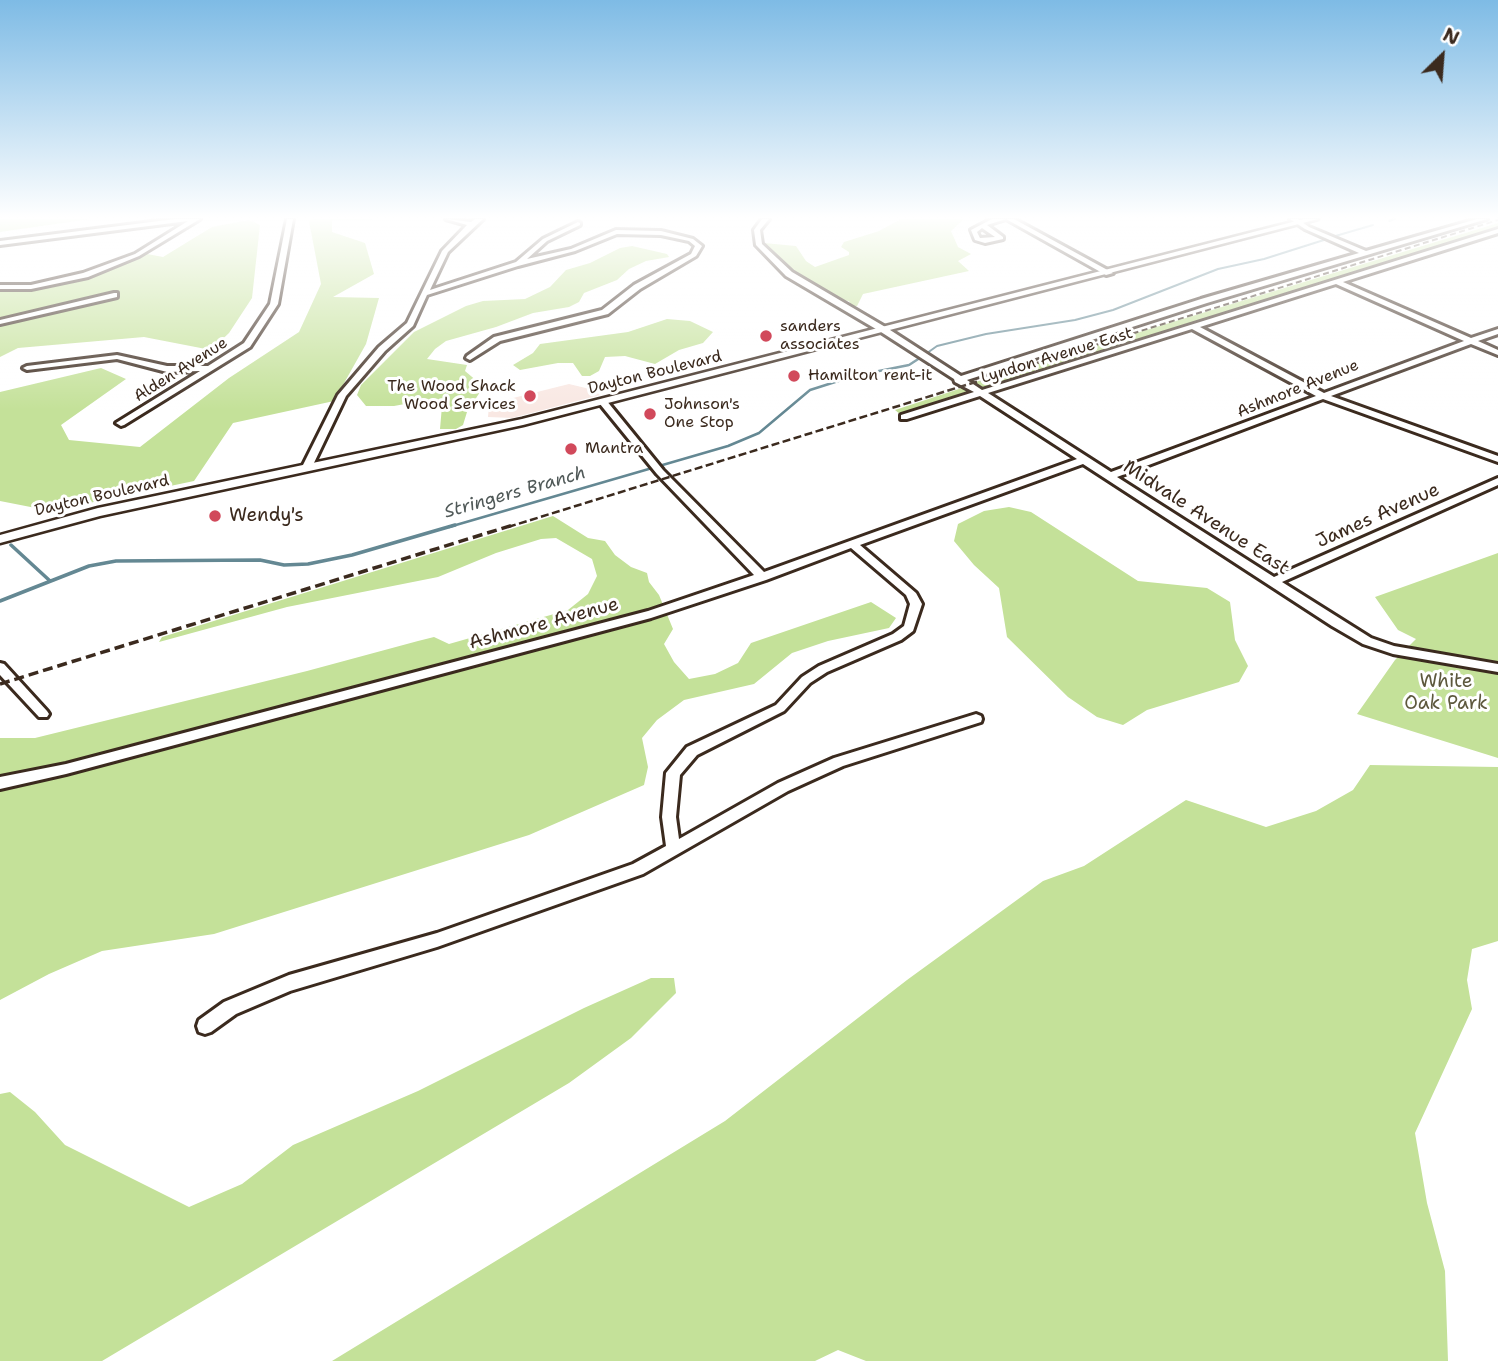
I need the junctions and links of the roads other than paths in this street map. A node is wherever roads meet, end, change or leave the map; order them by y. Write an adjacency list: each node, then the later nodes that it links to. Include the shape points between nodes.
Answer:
1 (51, 283): 11 (street)
2 (278, 283): 22 (street, Alden Avenue, via 274,304 247,345)
3 (429, 283): 12 (street)
4 (458, 283): 12 (street)
5 (646, 283): 21 (street, via 605,312 498,340)
6 (807, 283): 16 (street)
7 (1075, 283): 16 (main road, Dayton Boulevard)
8 (1268, 283): 25 (street)
9 (1336, 283): 15 (street, Lyndon Avenue East)
10 (1339, 283): 18 (street)
11 (0, 287)
12 (424, 293): 34 (street, via 410,324 342,395)
13 (114, 295): 14 (street)
14 (0, 322)
15 (1194, 327): 27 (street, Lyndon Avenue East); 28 (street)
16 (884, 330): 20 (street); 29 (main road, Dayton Boulevard)
17 (1498, 331): 18 (street, Ashmore Avenue)
18 (1469, 341): 19 (street); 28 (street, Ashmore Avenue)
19 (1498, 353)
20 (919, 354): 25 (street, Midvale Avenue East)
21 (470, 358)
22 (212, 367): 24 (street); 26 (street, Alden Avenue)
23 (27, 368): 24 (street, via 117,357)
24 (167, 369): 26 (street)
25 (958, 380): 27 (street, Midvale Avenue East)
26 (176, 390): 31 (street, Alden Avenue)
27 (982, 394): 30 (street, Lyndon Avenue East); 33 (street, Midvale Avenue East)
28 (1325, 397): 32 (street); 35 (street, Ashmore Avenue)
29 (603, 402): 34 (main road, Dayton Boulevard); 39 (street, via 657,468)
30 (904, 417)
31 (121, 424)
32 (1498, 458)
33 (1084, 460): 35 (street, Midvale Avenue East); 38 (street, Ashmore Avenue)
34 (307, 467): 37 (main road, Dayton Boulevard, via 98,512)
35 (1110, 476): 40 (street, Midvale Avenue East)
36 (1498, 481): 40 (street, James Avenue)
37 (0, 539)
38 (853, 544): 39 (street, Ashmore Avenue); 46 (street, via 910,593 916,604 909,628 823,669 780,708 692,751 673,773 669,817)
39 (762, 577): 45 (street, Ashmore Avenue, via 651,614)
40 (1273, 582): 42 (street, Midvale Avenue East, via 1367,641 1393,650)
41 (0, 667): 43 (street)
42 (1498, 668)
43 (43, 714)
44 (976, 719): 46 (street, via 839,762)
45 (0, 783)
46 (673, 847): 47 (street, via 638,869 437,940 289,983 230,1008)
47 (205, 1026)

